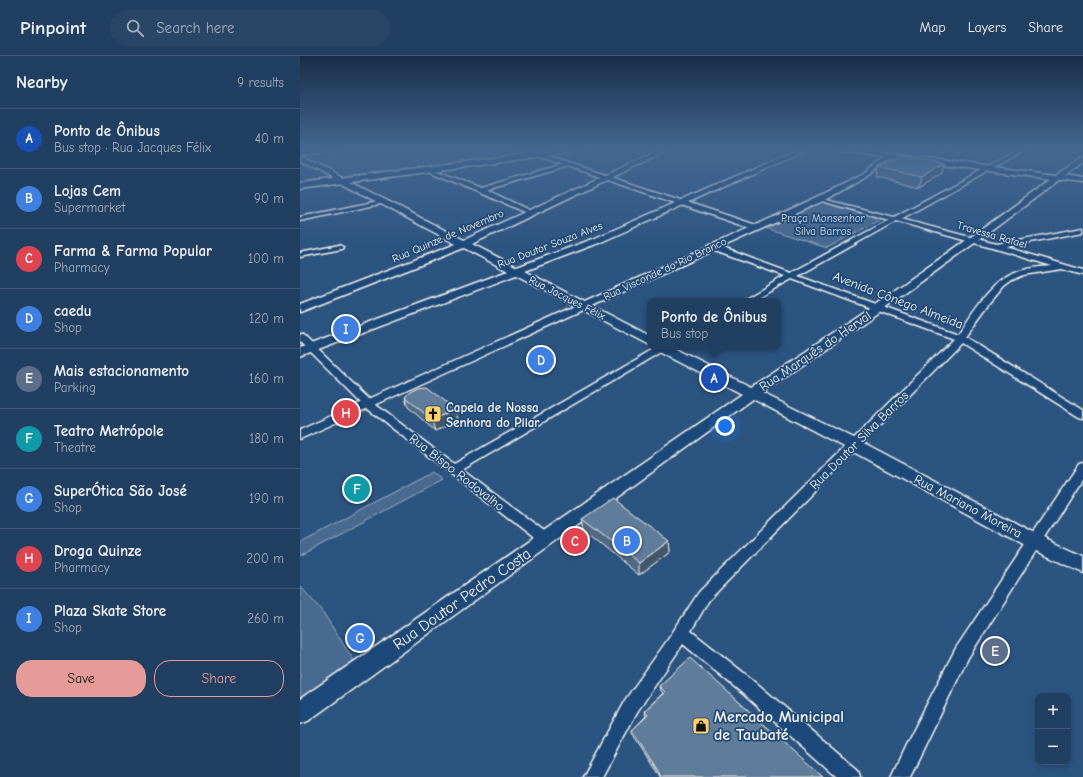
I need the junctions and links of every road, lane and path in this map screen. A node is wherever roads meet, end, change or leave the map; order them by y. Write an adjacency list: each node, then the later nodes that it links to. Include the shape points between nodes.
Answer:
1 (319, 183): 11 (main road)
2 (346, 183): 14 (main road, Rua Jacques Félix)
3 (462, 183): 12 (street)
4 (506, 183): 12 (street)
5 (596, 183): 16 (main road, Rua Quinze de Novembro)
6 (620, 183): 15 (street)
7 (728, 183): 15 (main road, Rua Doutor Souza Alves)
8 (851, 183): 13 (street, Rua Visconde do Rio Branco)
9 (961, 183): 18 (street)
10 (1052, 183): 21 (main road, Rua Marquês do Herval)
11 (300, 186)
12 (481, 190): 16 (street)
13 (820, 198): 18 (street); 19 (street, Rua Visconde do Rio Branco)
14 (383, 202): 17 (street); 22 (main road, Rua Jacques Félix)
15 (682, 203): 19 (street); 28 (main road, Rua Doutor Souza Alves, via 596,241)
16 (531, 213): 22 (main road, Rua Quinze de Novembro)
17 (300, 219)
18 (894, 220): 21 (street, Travessa Rafael); 30 (street)
19 (753, 227): 25 (street, Rua Visconde do Rio Branco)
20 (1083, 230): 23 (street)
21 (974, 241): 23 (street, Travessa Rafael); 33 (main road, Rua Marquês do Herval)
22 (464, 244): 28 (main road, Rua Jacques Félix); 34 (main road, Rua Quinze de Novembro)
23 (994, 246): 27 (street, Travessa Rafael)
24 (338, 247): 26 (street)
25 (712, 247): 30 (street, Avenida Cônego Almeida); 32 (street, Rua Visconde do Rio Branco)
26 (300, 255)
27 (1061, 267): 29 (street, Travessa Rafael); 36 (street, Rua Doutor Silva Barros, via 1018,274 1009,278 988,299)
28 (515, 272): 32 (main road, Rua Jacques Félix); 38 (main road, Rua Doutor Souza Alves)
29 (1083, 273)
30 (790, 276): 31 (street); 33 (street, Avenida Cônego Almeida)
31 (751, 298)
32 (584, 307): 37 (main road, Rua Jacques Félix); 43 (street, Rua Visconde do Rio Branco)
33 (880, 307): 36 (street, Avenida Cônego Almeida); 42 (main road, Rua Marquês do Herval)
34 (300, 308)
35 (300, 337): 38 (street, Rua Bispo Rodovalho)
36 (960, 338): 44 (street, Avenida Cônego Almeida); 46 (street, Rua Doutor Silva Barros)
37 (647, 339)
38 (313, 348): 41 (main road, Rua Doutor Souza Alves); 43 (street, Rua Bispo Rodovalho)
39 (658, 350): 48 (street)
40 (669, 350): 42 (main road)
41 (300, 353)
42 (752, 393): 46 (main road); 49 (main road, Rua Marquês do Herval)
43 (368, 404): 45 (street, Rua Visconde do Rio Branco); 48 (street, Rua Bispo Rodovalho)
44 (1083, 415)
45 (300, 435)
46 (854, 445): 50 (main road, Rua Mariano Moreira); 52 (street, Rua Doutor Silva Barros, via 704,596)
47 (1083, 467): 50 (street)
48 (454, 469): 49 (street, Rua Bispo Rodovalho)
49 (546, 540): 53 (main road, Rua Doutor Pedro Costa)
50 (1035, 542): 51 (main road, Rua Mariano Moreira); 56 (street, via 962,653)
51 (1083, 565)
52 (678, 638): 54 (street, Rua Doutor Silva Barros, via 631,706); 55 (street, via 748,686)
53 (300, 713)
54 (592, 777)
55 (851, 777)
56 (900, 777)

